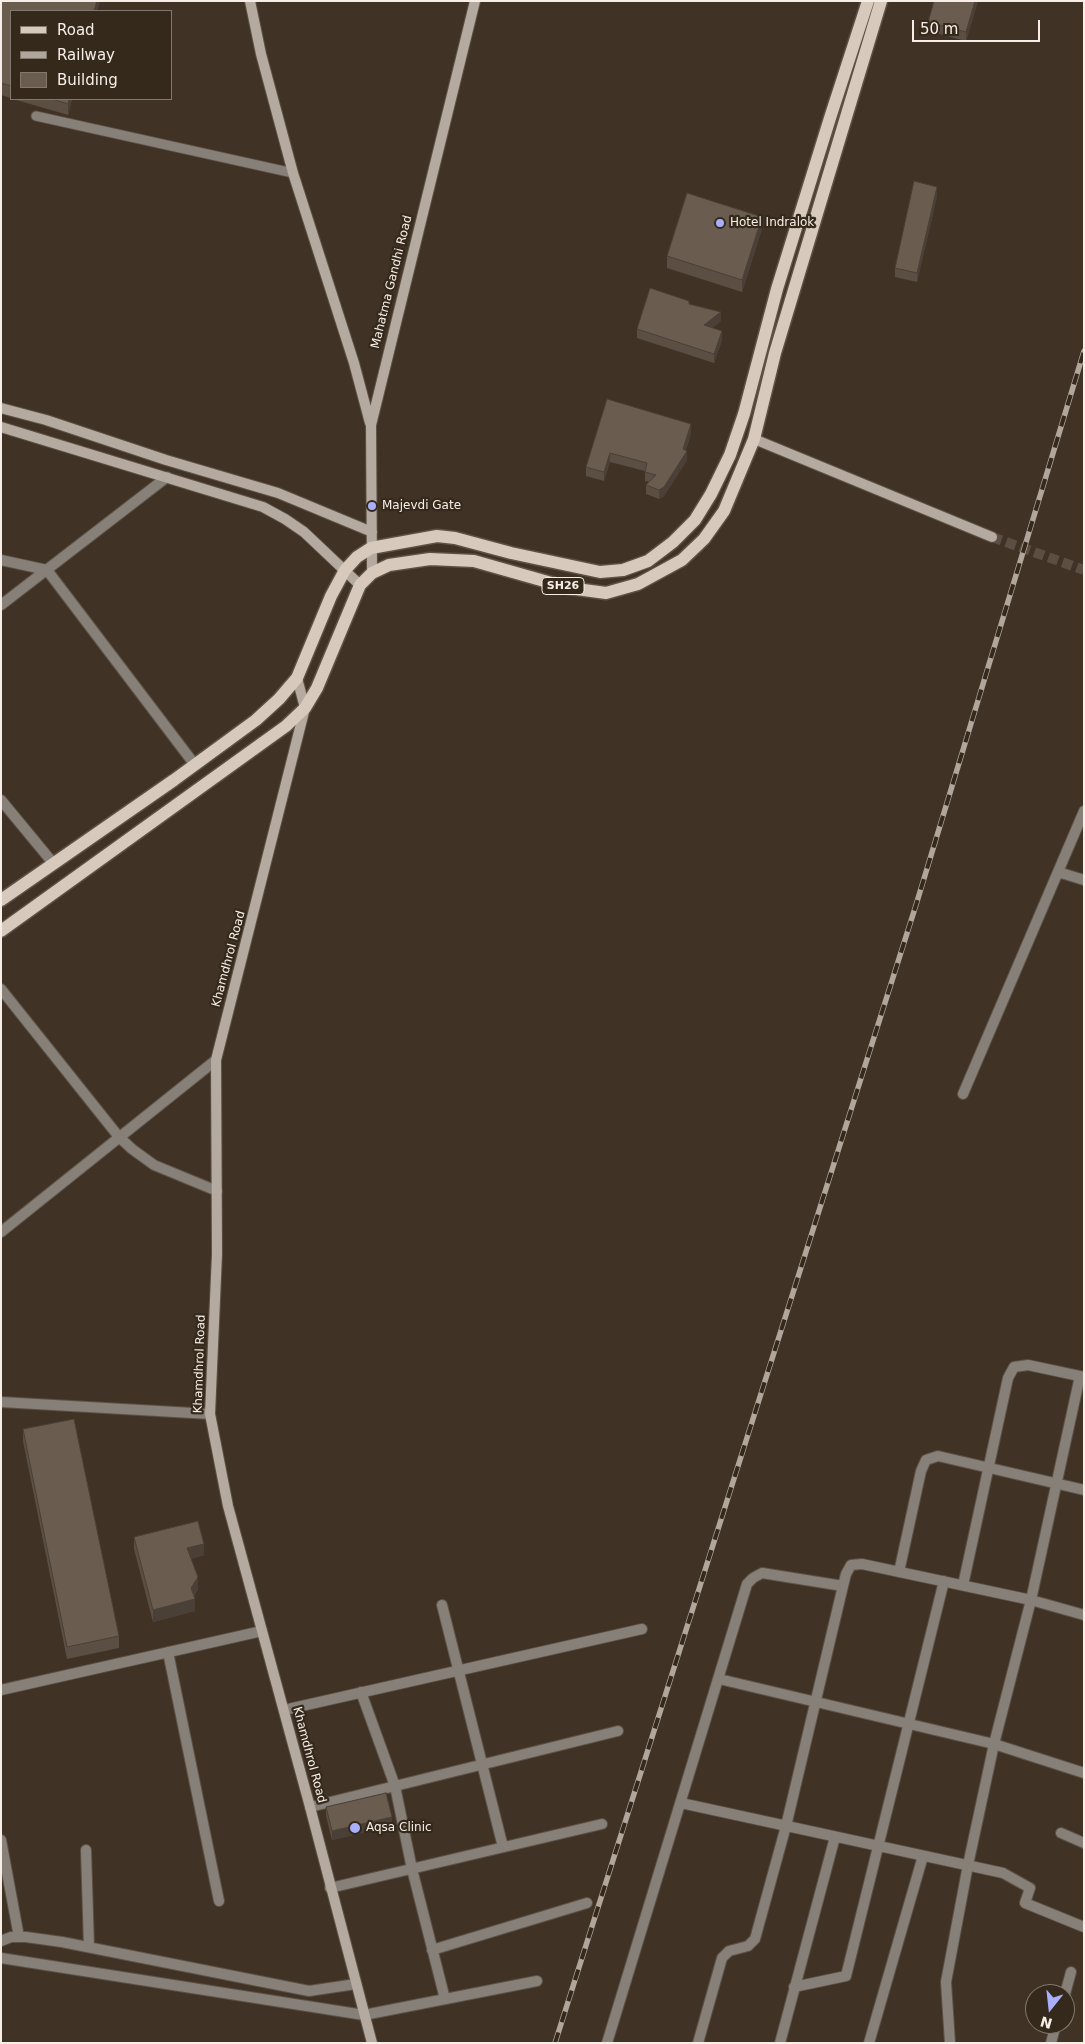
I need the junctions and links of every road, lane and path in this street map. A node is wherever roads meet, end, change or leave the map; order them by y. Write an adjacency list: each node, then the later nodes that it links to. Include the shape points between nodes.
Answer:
1 (250, 1): 6 (main road)
2 (475, 1): 8 (main road, Mahatma Gandhi Road)
3 (868, 1): 14 (main road, SH26, via 777,288 741,422 726,463 695,520 648,561 623,570 600,572 436,536)
4 (882, 1): 10 (main road, SH26, via 775,353)
5 (36, 116): 6 (lane)
6 (293, 173): 8 (main road)
7 (1, 408): 12 (main road, via 278,493)
8 (371, 425): 12 (main road, Mahatma Gandhi Road)
9 (1, 427): 11 (main road)
10 (754, 439): 13 (main road); 18 (main road, SH26, via 724,510 704,539 682,560 638,584 606,593 569,588 474,561 430,559 389,565)
11 (167, 477): 16 (street); 17 (main road, via 263,507 304,532)
12 (372, 532): 14 (main road, Mahatma Gandhi Road)
13 (992, 536)
14 (371, 548): 17 (main road, SH26); 18 (main road, Mahatma Gandhi Road)
15 (1, 560): 16 (street)
16 (47, 570): 20 (street); 23 (street)
17 (345, 570): 19 (main road); 21 (main road, SH26)
18 (372, 573): 19 (main road, SH26)
19 (360, 585): 22 (main road, SH26, via 317,688)
20 (1, 605)
21 (297, 678): 22 (main road, Khamdhrol Road); 23 (main road, SH26, via 256,720)
22 (305, 708): 30 (main road, SH26, via 286,726); 32 (main road, Khamdhrol Road)
23 (195, 765): 26 (main road, SH26)
24 (1, 800): 26 (street)
25 (1084, 811): 27 (street)
26 (54, 863): 29 (main road, SH26)
27 (1058, 872): 28 (street); 33 (street)
28 (1084, 880)
29 (1, 900)
30 (1, 931)
31 (1, 989): 34 (street)
32 (216, 1060): 34 (street); 35 (main road, Khamdhrol Road)
33 (963, 1094)
34 (119, 1137): 35 (street, via 154,1165); 36 (street)
35 (216, 1192): 39 (main road, Khamdhrol Road, via 217,1254)
36 (1, 1232)
37 (1082, 1377): 40 (street, via 1028,1365 1014,1367 1008,1378); 41 (street)
38 (1, 1402): 39 (street)
39 (210, 1414): 51 (main road, Khamdhrol Road, via 228,1506)
40 (988, 1468): 41 (street); 43 (street, via 938,1456 926,1460); 45 (street)
41 (1056, 1484): 42 (street); 47 (street)
42 (1084, 1490)
43 (899, 1572): 44 (street); 46 (street, via 862,1564 851,1565)
44 (944, 1581): 45 (street); 59 (street)
45 (962, 1585): 47 (street)
46 (843, 1586): 54 (street, via 762,1574 753,1578 747,1584); 57 (street)
47 (1031, 1600): 49 (street); 61 (street)
48 (442, 1605): 53 (street)
49 (1084, 1615)
50 (642, 1629): 53 (street)
51 (262, 1631): 52 (street); 58 (main road, Khamdhrol Road)
52 (168, 1652): 55 (street); 80 (street)
53 (458, 1670): 56 (street); 62 (street)
54 (719, 1679): 57 (street); 65 (street)
55 (1, 1690)
56 (361, 1692): 58 (street); 64 (street)
57 (815, 1702): 59 (street); 68 (street)
58 (284, 1710): 66 (main road, Khamdhrol Road)
59 (908, 1724): 61 (street); 73 (street)
60 (618, 1731): 62 (street)
61 (994, 1744): 63 (street); 77 (street)
62 (481, 1765): 64 (street); 74 (street)
63 (1084, 1773)
64 (395, 1786): 66 (street); 78 (street)
65 (681, 1803): 68 (street); 96 (street)
66 (310, 1807): 79 (main road, Khamdhrol Road)
67 (602, 1824): 74 (street)
68 (786, 1826): 70 (street); 97 (street, via 755,1938 748,1946 729,1951 722,1958)
69 (1061, 1833): 72 (street)
70 (835, 1836): 73 (street); 92 (street)
71 (1, 1840): 83 (street)
72 (1084, 1843)
73 (878, 1846): 76 (street); 92 (street, via 846,1976)
74 (502, 1847): 78 (street)
75 (86, 1850): 85 (street)
76 (923, 1856): 77 (street); 99 (street)
77 (968, 1865): 82 (street, via 1004,1873 1030,1888 1025,1903); 100 (street, via 946,1982)
78 (412, 1869): 79 (street); 86 (street)
79 (330, 1888): 90 (main road, Khamdhrol Road)
80 (219, 1901)
81 (587, 1903): 86 (street)
82 (1084, 1927)
83 (19, 1937): 84 (street); 85 (street)
84 (1, 1941)
85 (89, 1947): 90 (street, via 309,1990)
86 (432, 1950): 93 (street)
87 (1, 1958): 94 (street)
88 (1071, 1972): 91 (street)
89 (537, 1981): 93 (street)
90 (356, 1984): 94 (main road, Khamdhrol Road)
91 (1068, 1984)
92 (794, 1987): 98 (street)
93 (445, 1999): 94 (street)
94 (364, 2015): 95 (main road, Khamdhrol Road)
95 (372, 2043)
96 (607, 2043)
97 (698, 2043)
98 (780, 2043)
99 (869, 2043)
100 (950, 2043)

